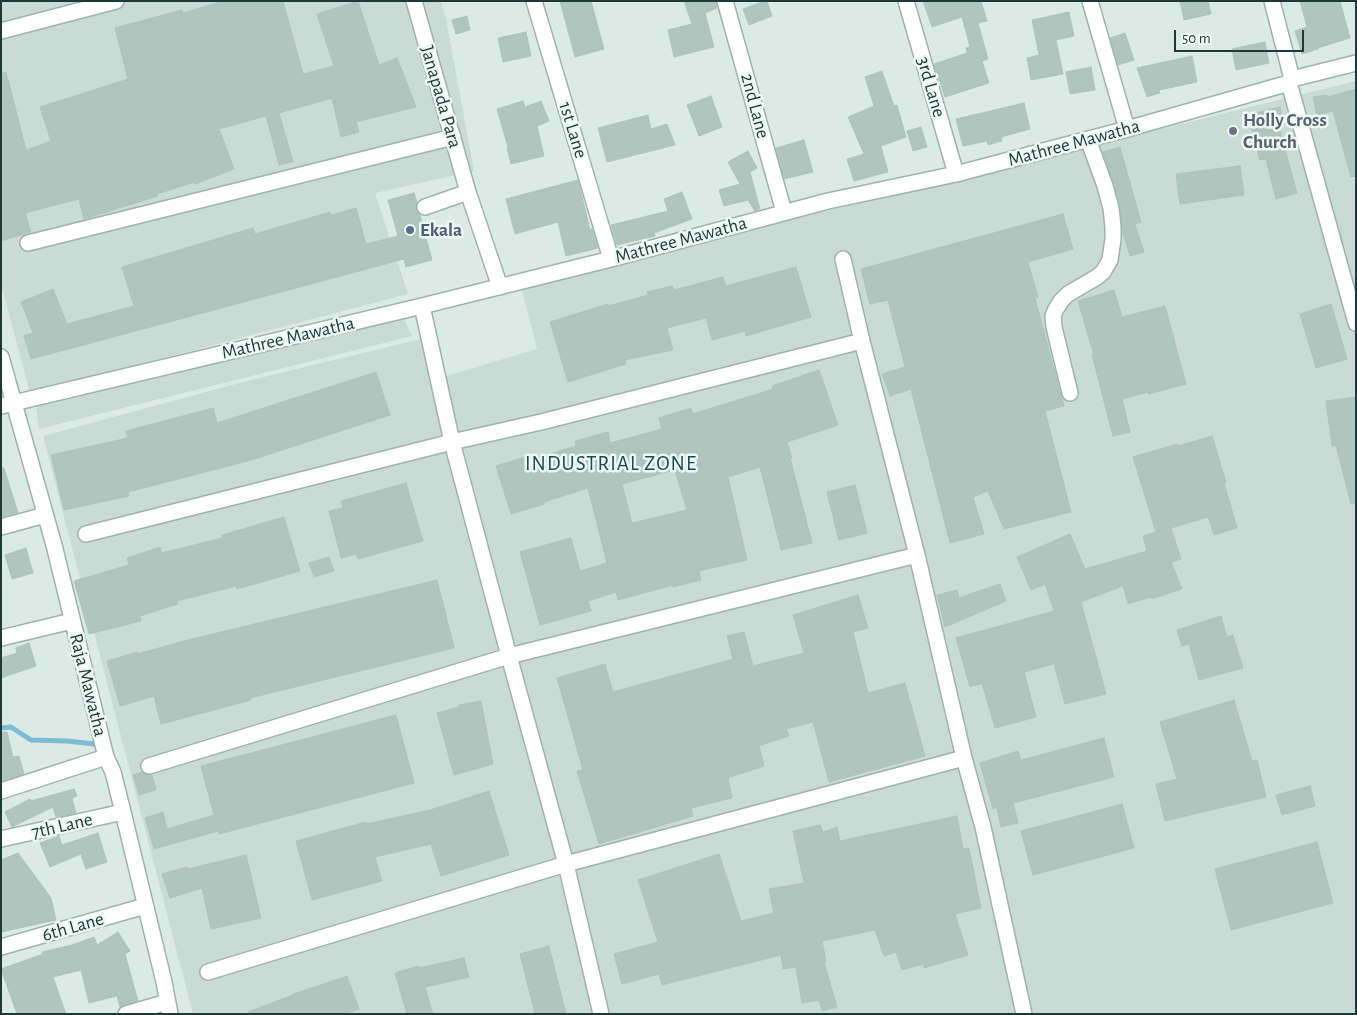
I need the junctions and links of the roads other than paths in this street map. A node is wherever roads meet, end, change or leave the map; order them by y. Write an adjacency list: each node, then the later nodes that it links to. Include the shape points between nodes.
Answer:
1 (116, 1): 8 (street)
2 (414, 1): 12 (street, Janapada Para)
3 (534, 1): 19 (street, 1st Lane)
4 (725, 1): 17 (street, 2nd Lane)
5 (906, 1): 14 (street, 3rd Lane)
6 (1090, 1): 11 (street)
7 (1272, 1): 10 (street)
8 (1, 31)
9 (1356, 63): 10 (street, Mathree Mawatha)
10 (1291, 81): 11 (street, Mathree Mawatha); 23 (street)
11 (1127, 129): 13 (street, Mathree Mawatha)
12 (453, 137): 15 (street, Janapada Para); 18 (street)
13 (1088, 139): 14 (street, Mathree Mawatha); 27 (street, via 1111,208 1113,239 1110,260 1103,272 1068,294 1053,316)
14 (956, 174): 17 (street, Mathree Mawatha)
15 (468, 192): 16 (street); 21 (street, Janapada Para)
16 (425, 207)
17 (784, 212): 19 (street, Mathree Mawatha)
18 (28, 243)
19 (611, 259): 21 (street, Mathree Mawatha)
20 (843, 259): 25 (street)
21 (500, 286): 22 (street, Mathree Mawatha)
22 (422, 306): 28 (street, Mathree Mawatha); 29 (street)
23 (1354, 308): 24 (street)
24 (1356, 323)
25 (862, 340): 29 (street); 33 (street)
26 (1, 357): 28 (street, Raja Mawatha)
27 (1070, 393)
28 (7, 404): 30 (street, Raja Mawatha)
29 (452, 442): 32 (street); 36 (street)
30 (45, 515): 31 (street); 34 (street, Raja Mawatha)
31 (1, 527)
32 (86, 534)
33 (917, 554): 36 (street); 38 (street)
34 (72, 621): 35 (street); 37 (street, Raja Mawatha)
35 (1, 638)
36 (509, 656): 39 (street); 43 (street)
37 (106, 758): 40 (street); 41 (street, Raja Mawatha)
38 (964, 758): 43 (street); 50 (street, via 983,827)
39 (149, 766)
40 (1, 791)
41 (123, 812): 42 (street, 7th Lane); 44 (street, Raja Mawatha)
42 (1, 840)
43 (566, 864): 46 (street); 49 (street)
44 (145, 906): 45 (street, 6th Lane); 47 (street, Raja Mawatha)
45 (1, 947)
46 (208, 972)
47 (169, 1008): 48 (street)
48 (126, 1014)
49 (601, 1014)
50 (1024, 1014)

